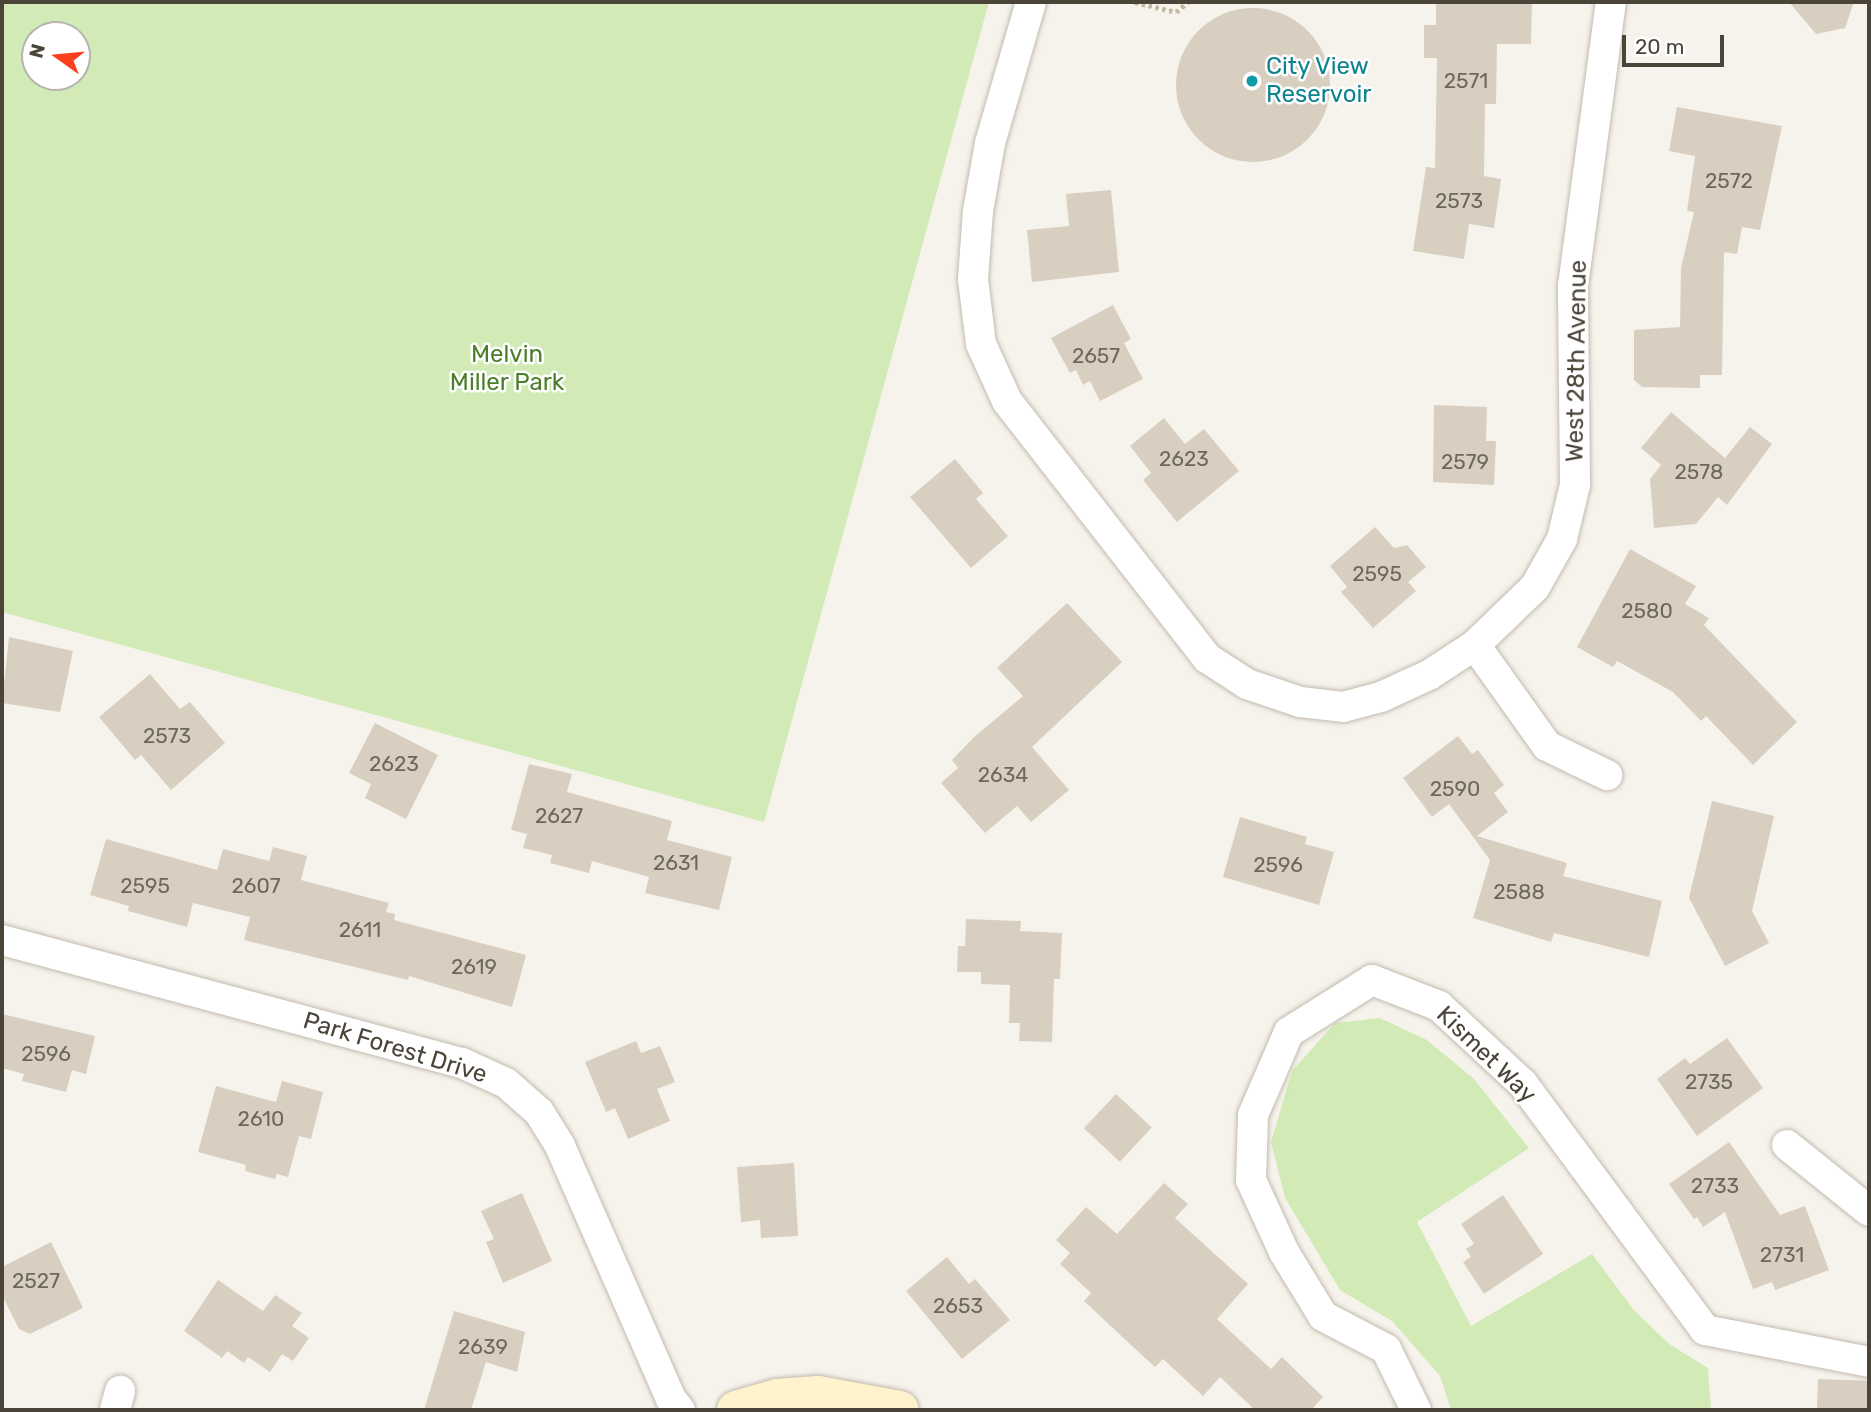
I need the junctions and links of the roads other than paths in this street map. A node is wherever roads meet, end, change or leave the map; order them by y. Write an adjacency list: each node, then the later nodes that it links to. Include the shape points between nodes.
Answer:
1 (1031, 2): 3 (street, West 28th Avenue, via 990,143 973,279 981,344 1007,401 1208,658 1247,684 1300,702 1343,707 1429,676)
2 (1611, 2): 3 (street, West 28th Avenue, via 1573,286 1575,485 1562,539 1535,587)
3 (1475, 645): 4 (street, via 1546,746)
4 (1607, 775)
5 (2, 940): 9 (street, Park Forest Drive, via 462,1063 506,1083 538,1112 560,1146 671,1399)
6 (1787, 1145): 7 (street)
7 (1869, 1210)
8 (1869, 1362): 12 (street, Kismet Way, via 1705,1330 1523,1084 1439,1006 1372,979 1289,1032 1253,1115 1251,1180 1284,1252 1323,1316 1386,1349)
9 (681, 1410)
10 (736, 1410): 11 (street, via 777,1398 818,1395)
11 (900, 1410)
12 (1416, 1410)

